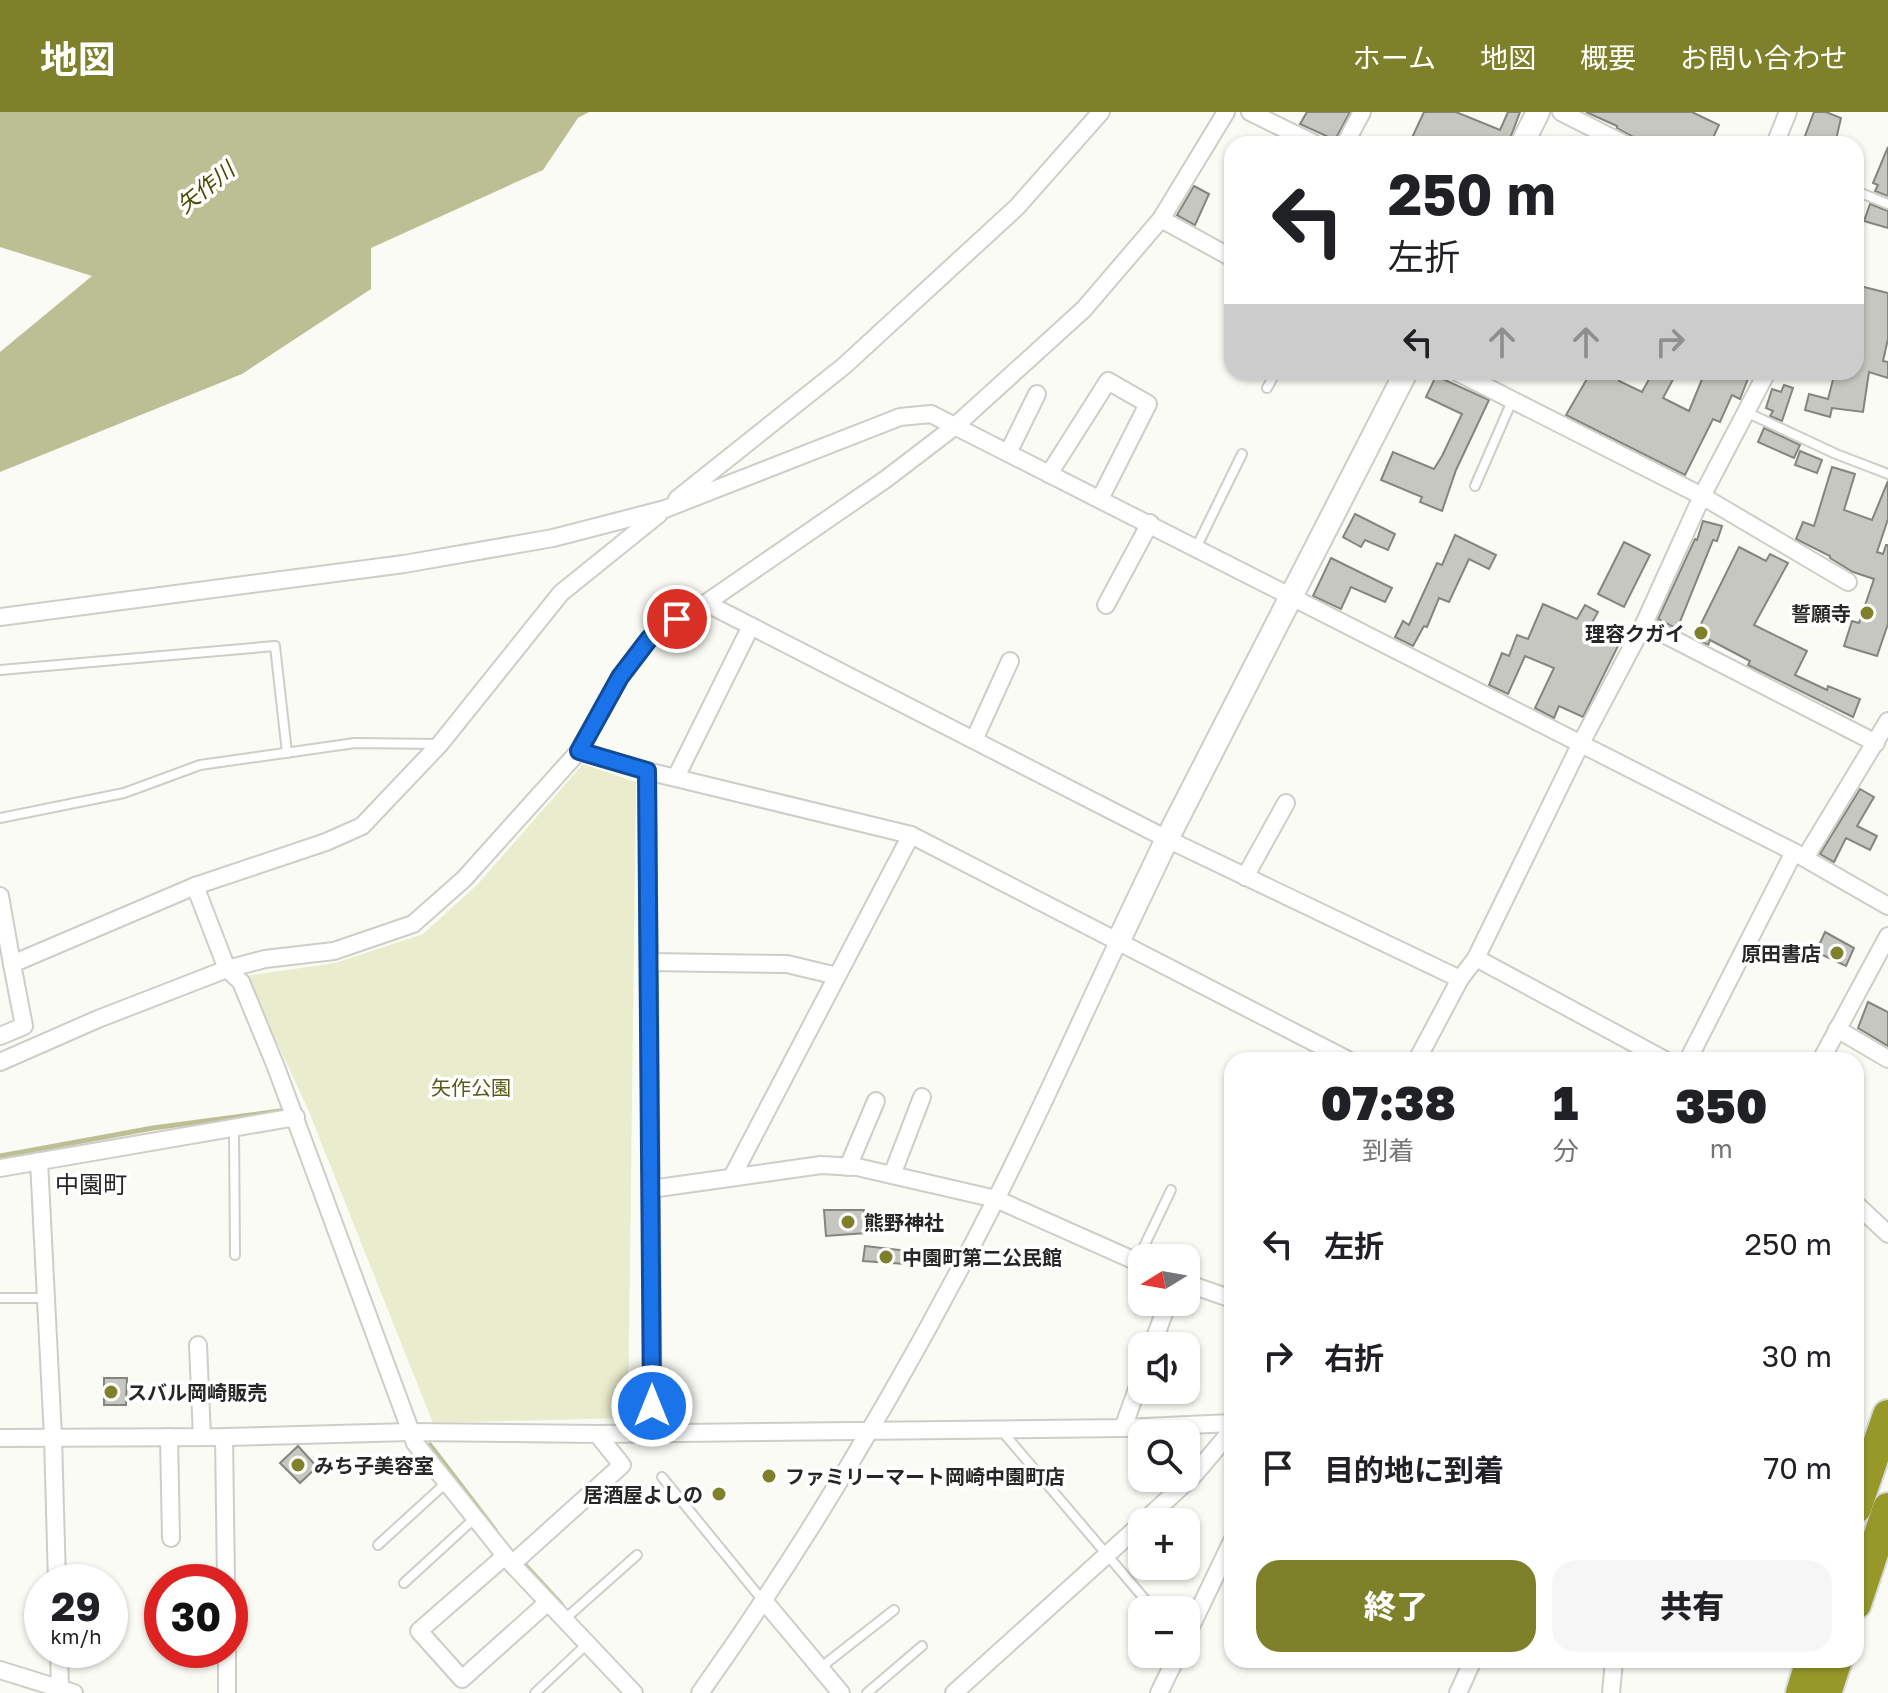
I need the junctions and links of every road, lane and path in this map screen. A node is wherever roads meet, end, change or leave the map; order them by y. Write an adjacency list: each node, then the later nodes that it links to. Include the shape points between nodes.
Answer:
1 (1101, 112): 33 (street, via 1017,207 844,366)
2 (1226, 112): 15 (street)
3 (1250, 112): 8 (street)
4 (1362, 112): 9 (street)
5 (1538, 112): 10 (street)
6 (1561, 112): 11 (street)
7 (1788, 112): 12 (street)
8 (1299, 136)
9 (1349, 136)
10 (1526, 136)
11 (1608, 136)
12 (1778, 136)
13 (1864, 194): 14 (lane)
14 (1888, 204)
15 (1161, 219): 16 (street); 25 (street, via 1084,309)
16 (1224, 254)
17 (1272, 380): 21 (lane)
18 (1402, 380): 37 (street)
19 (1472, 380): 23 (street)
20 (1763, 380): 24 (street)
21 (1267, 388)
22 (1037, 394): 26 (street)
23 (1512, 401): 30 (lane); 31 (street)
24 (1748, 413): 29 (lane); 31 (street)
25 (954, 427): 26 (street); 33 (street, via 931,414 900,417); 38 (street)
26 (1008, 453): 28 (street)
27 (1242, 454): 35 (lane)
28 (1049, 474): 32 (street); 32 (street, via 1108,381 1148,404)
29 (1888, 474)
30 (1475, 486)
31 (1702, 496): 36 (street); 41 (street)
32 (1100, 499): 34 (street)
33 (665, 509): 40 (street, via 441,559); 49 (street, via 561,593)
34 (1150, 523): 35 (street); 39 (street)
35 (1196, 548): 37 (street)
36 (1848, 582)
37 (1293, 596): 47 (street); 57 (street)
38 (706, 603): 42 (street); 50 (street, via 649,639 620,677)
39 (1106, 605)
40 (0, 617)
41 (1644, 624): 47 (street); 48 (street)
42 (751, 626): 46 (street); 53 (street)
43 (1010, 661): 46 (street)
44 (0, 670): 51 (lane, via 275,646)
45 (1888, 721): 48 (street)
46 (974, 740): 57 (street)
47 (1581, 743): 58 (street); 65 (street)
48 (1876, 743): 58 (street)
49 (440, 744): 51 (lane, via 355,743); 60 (street, via 362,826)
50 (579, 751): 52 (street); 68 (street, via 464,879 413,924 334,951)
51 (287, 753): 55 (lane, via 200,765 124,793)
52 (647, 771): 53 (street); 66 (street)
53 (676, 777): 56 (street)
54 (1286, 803): 59 (street)
55 (0, 818)
56 (911, 835): 64 (street); 69 (street)
57 (1167, 839): 59 (street); 64 (street)
58 (1800, 855): 62 (street); 76 (street)
59 (1245, 877): 70 (street)
60 (195, 886): 67 (street); 68 (street)
61 (0, 896): 67 (street)
62 (1888, 906)
63 (1888, 936): 71 (street)
64 (1118, 942): 73 (street); 91 (street)
65 (1476, 958): 70 (street); 75 (street)
66 (649, 962): 69 (street, via 787,964); 89 (street)
67 (12, 964): 72 (street, via 24,1026)
68 (227, 969): 79 (street); 82 (street, via 241,982)
69 (837, 976): 88 (street)
70 (1460, 979): 74 (street)
71 (1837, 1029): 77 (street); 78 (street)
72 (0, 1036)
73 (1332, 1052)
74 (1421, 1052)
75 (1650, 1052)
76 (1692, 1052)
77 (1825, 1052)
78 (1888, 1059)
79 (0, 1062)
80 (922, 1097): 87 (street)
81 (876, 1101): 85 (street)
82 (296, 1117): 83 (street); 108 (street)
83 (234, 1128): 84 (street); 95 (lane)
84 (39, 1161): 86 (street); 100 (street)
85 (848, 1167): 87 (street); 88 (street, via 821,1165)
86 (0, 1168)
87 (892, 1175): 91 (street)
88 (732, 1177): 89 (street)
89 (651, 1189): 110 (street)
90 (1171, 1190): 94 (lane)
91 (996, 1199): 96 (street); 107 (street)
92 (1864, 1212): 93 (street)
93 (1888, 1234)
94 (1147, 1244)
95 (235, 1255)
96 (1128, 1258)
97 (1200, 1288): 98 (street)
98 (1224, 1296)
99 (0, 1298): 100 (lane)
100 (46, 1298): 111 (street)
101 (198, 1345): 113 (street)
102 (1132, 1404): 105 (street)
103 (1888, 1415): 119 (highway)
104 (1224, 1423): 105 (street)
105 (1123, 1428): 106 (street)
106 (1001, 1429): 107 (street); 128 (lane)
107 (871, 1431): 110 (street); 137 (street)
108 (410, 1432): 109 (street); 114 (street); 118 (street)
109 (597, 1434): 110 (street); 130 (street, via 622,1465)
110 (653, 1434)
111 (53, 1437): 112 (street); 115 (street); 131 (street)
112 (169, 1437): 113 (street); 125 (street)
113 (202, 1437): 114 (street)
114 (224, 1437): 132 (street)
115 (0, 1438)
116 (1224, 1439): 120 (street)
117 (662, 1477): 137 (lane)
118 (447, 1482): 123 (street); 126 (lane)
119 (1864, 1484)
120 (1157, 1508)
121 (1864, 1509): 122 (street)
122 (1887, 1516): 133 (highway)
123 (475, 1518): 130 (street); 134 (lane)
124 (1128, 1535): 128 (street)
125 (171, 1538)
126 (378, 1545)
127 (637, 1555): 140 (lane)
128 (1107, 1555): 135 (lane); 159 (street)
129 (1224, 1558): 138 (street)
130 (508, 1560): 136 (street); 136 (street, via 419,1631 462,1679)
131 (57, 1564)
132 (226, 1564)
133 (1864, 1581)
134 (404, 1583)
135 (1142, 1596)
136 (548, 1602): 140 (street)
137 (765, 1602): 145 (street); 156 (street)
138 (1200, 1608)
139 (894, 1610): 145 (lane)
140 (565, 1620): 141 (street)
141 (587, 1644): 154 (lane); 155 (street)
142 (922, 1646): 158 (lane)
143 (63, 1668): 152 (street)
144 (227, 1668): 153 (street)
145 (820, 1668): 157 (street)
146 (1171, 1668): 160 (street)
147 (1469, 1668): 161 (street)
148 (1613, 1668): 162 (street)
149 (1809, 1668): 163 (highway)
150 (1834, 1668): 164 (highway)
151 (0, 1670): 152 (street)
152 (67, 1691)
153 (227, 1693)
154 (535, 1693)
155 (634, 1693)
156 (700, 1693)
157 (841, 1693)
158 (867, 1693)
159 (954, 1693)
160 (1159, 1693)
161 (1458, 1693)
162 (1611, 1693)
163 (1801, 1693)
164 (1826, 1693)

